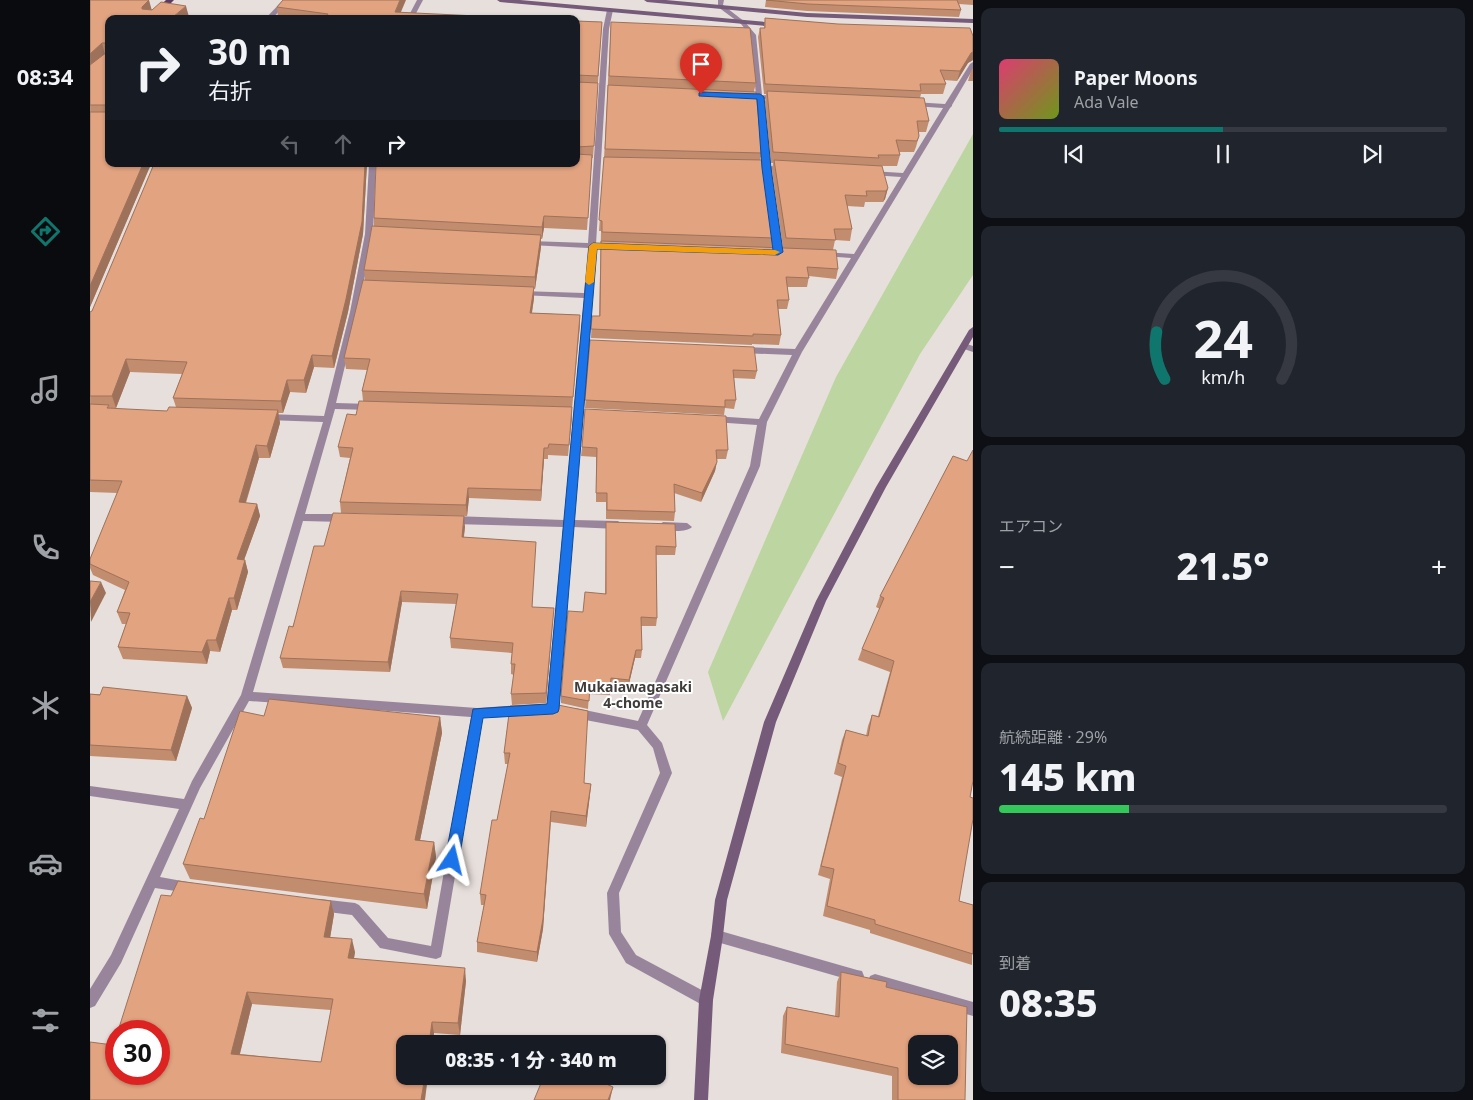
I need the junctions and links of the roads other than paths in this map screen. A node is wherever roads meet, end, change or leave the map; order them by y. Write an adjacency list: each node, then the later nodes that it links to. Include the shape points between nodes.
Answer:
1 (170, 0): 8 (main road)
2 (286, 0): 9 (street)
3 (420, 0): 10 (street)
4 (500, 0): 7 (street)
5 (646, 0): 6 (street)
6 (720, 3): 11 (street, via 806,15); 12 (street)
7 (610, 10): 12 (street); 29 (street)
8 (154, 15)
9 (272, 15)
10 (411, 15)
11 (973, 21)
12 (744, 23): 13 (street); 15 (street)
13 (782, 25)
14 (743, 34): 15 (street)
15 (753, 35): 18 (street)
16 (973, 64): 21 (street)
17 (731, 96): 18 (street)
18 (760, 97): 19 (street); 24 (street)
19 (790, 98)
20 (910, 104): 21 (street)
21 (949, 106): 27 (street)
22 (372, 167): 42 (street, via 374,235 364,286)
23 (747, 167): 24 (street)
24 (766, 168): 25 (street); 32 (street)
25 (795, 169)
26 (860, 173): 27 (street)
27 (907, 175): 35 (street)
28 (525, 242): 29 (street)
29 (593, 246): 30 (street); 37 (street)
30 (622, 247)
31 (768, 252): 32 (street)
32 (778, 252): 33 (street)
33 (788, 253)
34 (817, 254): 35 (street)
35 (856, 256): 41 (street)
36 (508, 293): 37 (street)
37 (588, 296): 51 (street, via 590,343)
38 (973, 330): 39 (street)
39 (969, 347): 64 (street, via 881,487 821,601 770,722 721,900)
40 (730, 349): 41 (street)
41 (798, 352): 47 (street)
42 (331, 406): 43 (street); 45 (street)
43 (381, 408)
44 (259, 417): 45 (street)
45 (328, 419): 48 (street)
46 (704, 419): 47 (street)
47 (762, 422): 58 (street, via 756,466)
48 (299, 517): 49 (street); 55 (street)
49 (349, 518)
50 (438, 520): 51 (street)
51 (568, 523): 52 (street); 56 (street)
52 (628, 525)
53 (657, 526): 54 (street)
54 (687, 527)
55 (246, 696): 57 (street); 60 (street)
56 (544, 709): 57 (street); 58 (street)
57 (477, 713): 63 (street, via 436,953 385,944 354,909)
58 (641, 726): 65 (street, via 658,746 666,773 613,893 615,934 631,959)
59 (90, 790): 60 (street)
60 (188, 805): 61 (street)
61 (152, 882): 62 (street); 66 (street, via 116,959)
62 (200, 889)
63 (306, 903)
64 (717, 936): 65 (street); 67 (street)
65 (706, 1000): 68 (street)
66 (90, 1001)
67 (973, 1009)
68 (701, 1100)

